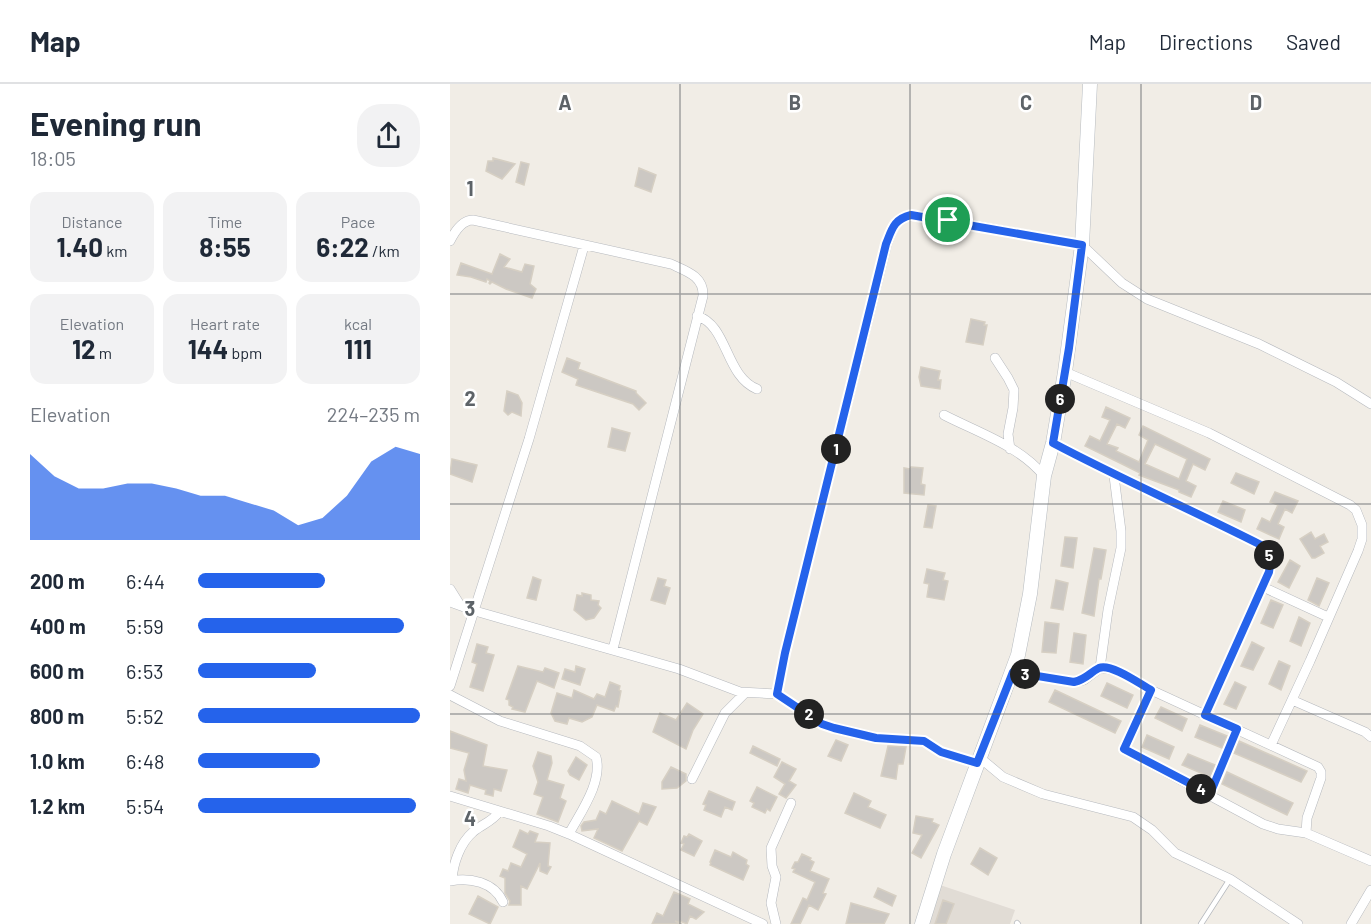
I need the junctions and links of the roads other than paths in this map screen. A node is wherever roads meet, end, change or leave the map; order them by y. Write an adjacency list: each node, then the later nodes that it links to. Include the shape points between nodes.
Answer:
1 (1090, 84): 3 (street)
2 (450, 241): 4 (street, via 456,230 473,220)
3 (1082, 245): 7 (street); 9 (street, via 1141,296 1259,344); 27 (street, via 911,215 901,218 892,229)
4 (584, 246): 5 (street, via 671,264 694,275 703,290); 19 (street, via 529,439)
5 (697, 316): 8 (street, via 709,322 740,376); 21 (street)
6 (995, 358): 12 (street, via 1014,390)
7 (1065, 372): 11 (street); 20 (street, via 1209,433 1336,496 1356,510 1362,539)
8 (757, 389)
9 (1371, 404)
10 (944, 415): 12 (street)
11 (1053, 443): 13 (street); 14 (street)
12 (1010, 449): 13 (street, via 1029,460)
13 (1044, 476): 23 (street, via 1030,594)
14 (1114, 476): 15 (street, via 1261,545 1271,564); 22 (street, via 1121,548)
15 (1263, 587): 20 (street); 30 (street)
16 (450, 589): 18 (street)
17 (450, 602): 18 (street)
18 (460, 605): 19 (street)
19 (474, 611): 21 (street); 24 (street)
20 (1328, 617): 29 (street)
21 (614, 649): 26 (street)
22 (1100, 668): 23 (street, via 1074,682); 25 (street, via 1116,670)
23 (1013, 672): 34 (street)
24 (450, 686)
25 (1151, 690): 30 (street); 36 (street, via 1124,749)
26 (745, 693): 27 (street); 35 (street, via 725,713)
27 (777, 694): 34 (street, via 834,728 876,738 924,741 941,752)
28 (450, 695): 41 (street, via 500,721 580,746 596,757 595,779)
29 (1292, 700): 32 (street); 33 (street)
30 (1205, 715): 31 (street)
31 (1237, 729): 33 (street); 36 (street)
32 (1371, 737)
33 (1271, 745): 40 (street, via 1321,772)
34 (978, 760): 43 (street, via 1003,777 1043,794 1133,817 1175,853); 49 (street)
35 (692, 779)
36 (1210, 794): 40 (street, via 1263,824)
37 (450, 795): 39 (street)
38 (791, 803): 48 (street, via 771,848 776,877 771,903)
39 (499, 812): 41 (street); 44 (street, via 467,839)
40 (1306, 833): 42 (street)
41 (569, 834): 47 (street)
42 (1371, 861)
43 (1230, 879): 50 (lane); 51 (street)
44 (451, 880): 46 (street, via 487,885 500,894)
45 (1371, 890): 52 (street)
46 (503, 902)
47 (763, 924)
48 (776, 924)
49 (922, 924)
50 (1202, 924)
51 (1298, 924)
52 (1351, 924)

